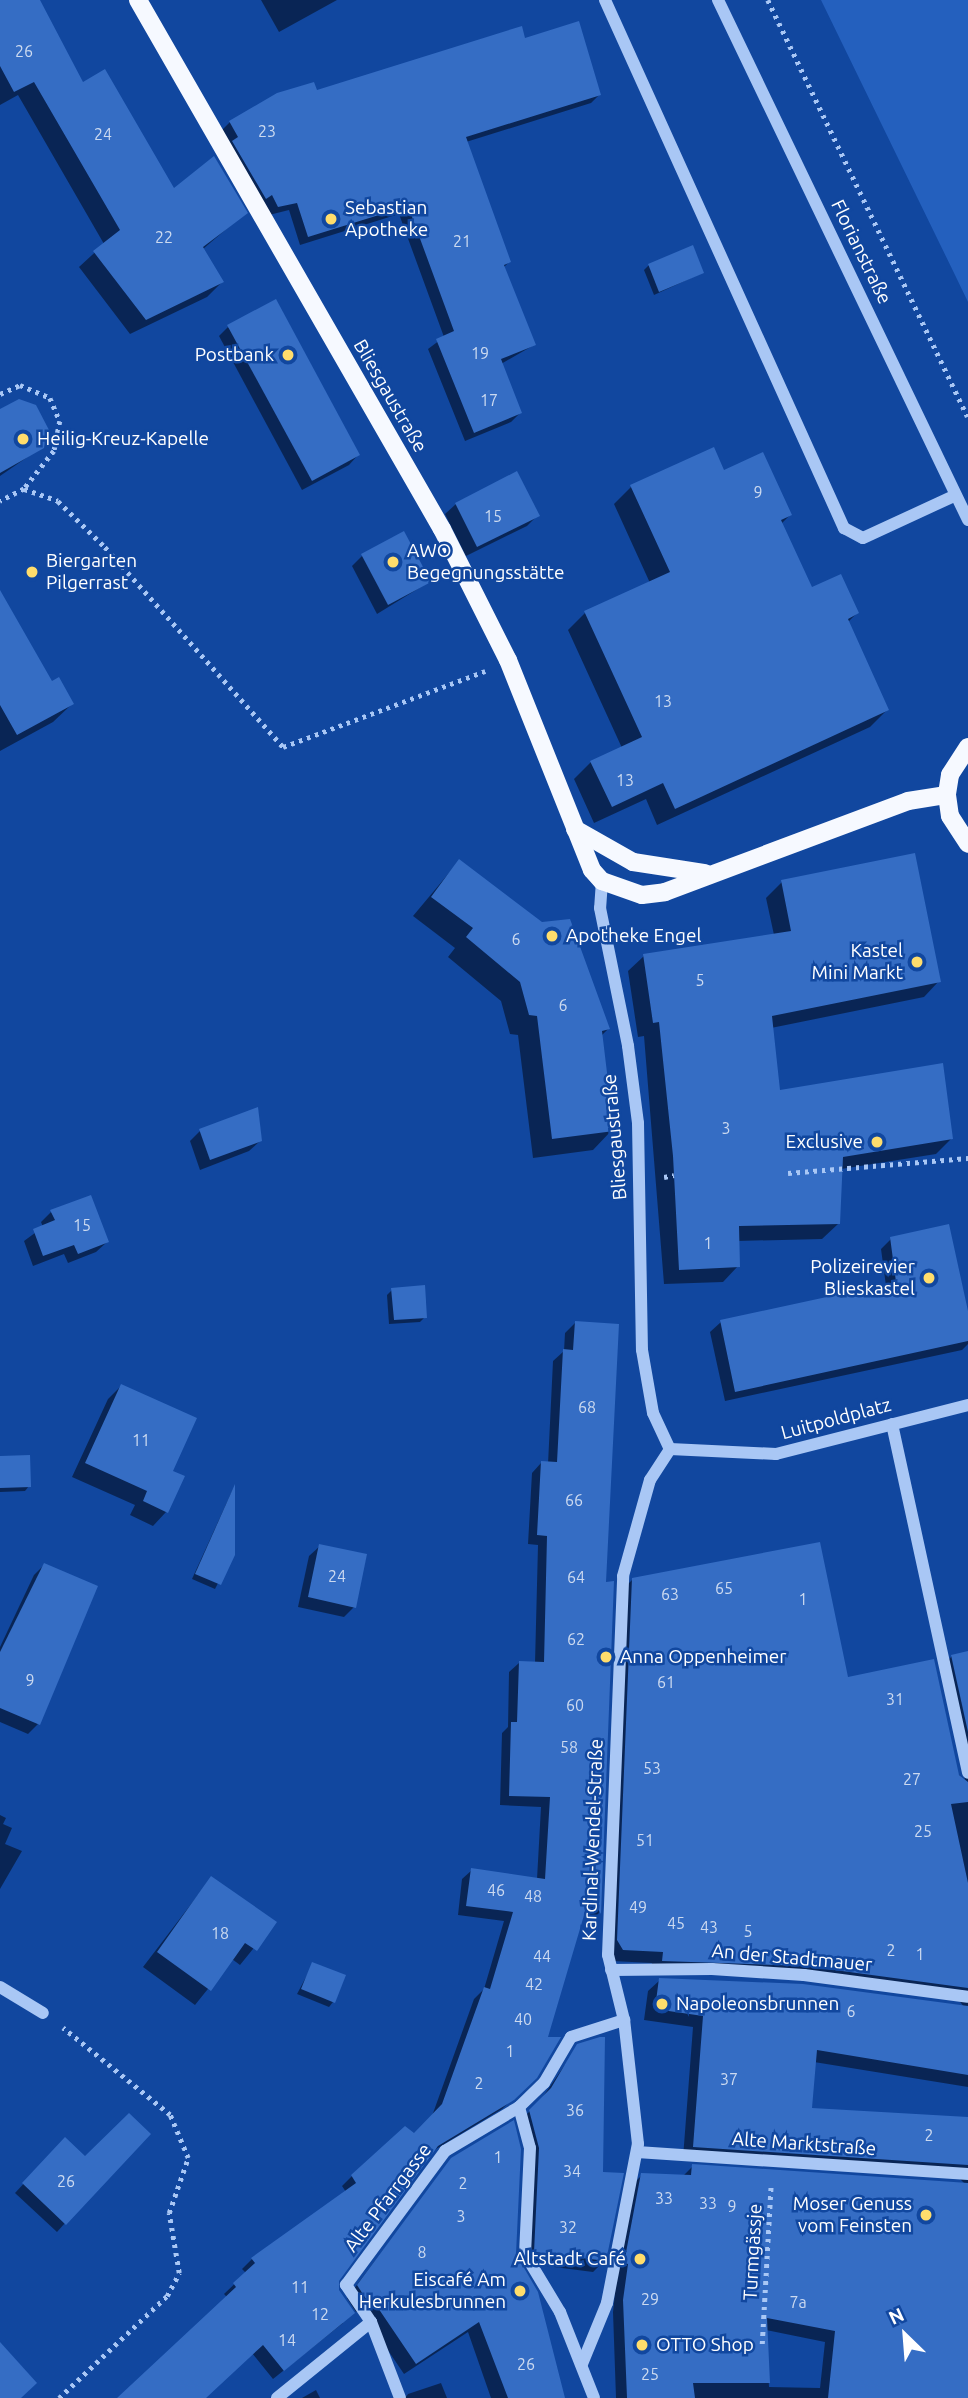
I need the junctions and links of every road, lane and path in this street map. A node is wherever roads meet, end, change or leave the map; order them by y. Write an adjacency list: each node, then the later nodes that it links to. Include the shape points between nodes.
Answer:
1 (138, 0): 14 (main road, Bliesgaustraße, via 442,528 508,660)
2 (606, 0): 8 (street, via 844,528 863,538)
3 (718, 0): 8 (street, Florianstraße)
4 (768, 0): 6 (path)
5 (0, 394): 7 (path, via 20,385 50,398 60,421 54,451)
6 (968, 418)
7 (24, 489): 9 (path); 11 (path, via 58,501 106,547 283,747)
8 (956, 495): 10 (street, Florianstraße)
9 (0, 501)
10 (968, 520)
11 (455, 685)
12 (968, 747): 13 (main road, via 950,775)
13 (947, 795): 15 (main road, via 950,816); 16 (main road, via 908,801)
14 (575, 828): 16 (main road, via 633,862); 17 (main road, Bliesgaustraße, via 592,870)
15 (968, 844)
16 (709, 873): 17 (main road, via 665,892 642,895)
17 (602, 881): 22 (street, Bliesgaustraße, via 600,908 628,1046 638,1123 642,1350 653,1413)
18 (968, 1158): 19 (path)
19 (788, 1173)
20 (968, 1405): 21 (street, Luitpoldplatz)
21 (892, 1424): 22 (street, Luitpoldplatz, via 776,1454); 23 (street)
22 (670, 1449): 24 (street, Kardinal-Wendel-Straße, via 650,1480 623,1576 607,1955)
23 (968, 1773)
24 (611, 1970): 26 (street, An der Stadtmauer, via 712,1969 848,1980); 28 (street, Kardinal-Wendel-Straße)
25 (0, 1987): 27 (street)
26 (968, 1997)
27 (43, 2012): 36 (path, via 170,2115 188,2158 169,2213 179,2273 167,2296)
28 (624, 2020): 29 (street, Alte Pfarrgasse, via 570,2037 544,2083); 30 (street, Kardinal-Wendel-Straße)
29 (519, 2108): 33 (street, Alte Pfarrgasse, via 445,2151 346,2285); 35 (street, via 530,2148 525,2254 560,2312)
30 (637, 2152): 31 (street, Alte Marktstraße); 35 (street, Kardinal-Wendel-Straße, via 607,2303)
31 (772, 2161): 32 (street, Alte Marktstraße); 34 (path, Turmgässje)
32 (968, 2175)
33 (370, 2322): 37 (street); 38 (street, Alte Pfarrgasse)
34 (762, 2344)
35 (582, 2364): 39 (street)
36 (59, 2398)
37 (277, 2398)
38 (400, 2398)
39 (594, 2398)

